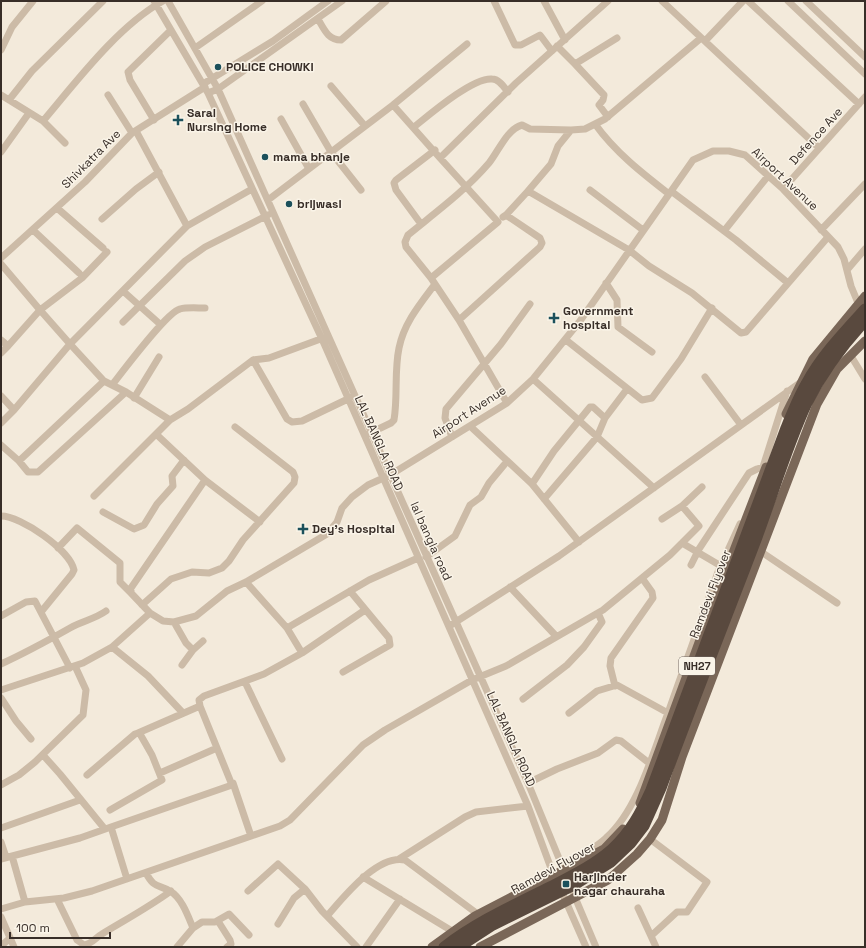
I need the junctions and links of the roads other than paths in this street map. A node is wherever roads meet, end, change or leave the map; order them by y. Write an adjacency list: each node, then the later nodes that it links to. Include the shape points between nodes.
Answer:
1 (33, 1): 28 (street, via 12,27)
2 (103, 1): 40 (street, via 32,71)
3 (163, 1): 17 (street)
4 (168, 1): 26 (street, lal bangla road)
5 (262, 1): 26 (street)
6 (328, 1): 18 (street)
7 (342, 1): 19 (street, Shivkatra Ave)
8 (386, 1): 19 (street, via 341,40 329,36)
9 (494, 1): 27 (street, via 515,45 540,35)
10 (544, 1): 24 (street)
11 (608, 1): 24 (street)
12 (662, 1): 23 (street)
13 (743, 1): 23 (street)
14 (748, 1): 42 (street)
15 (788, 1): 31 (street)
16 (806, 1): 29 (street)
17 (155, 3): 21 (street); 48 (street, via 104,50)
18 (306, 18): 20 (street); 32 (street)
19 (318, 19): 20 (street, Shivkatra Ave)
20 (310, 25): 35 (street, Shivkatra Ave)
21 (171, 30): 34 (street); 47 (street, via 128,72 130,80)
22 (617, 38): 30 (street)
23 (703, 39): 45 (street); 55 (street)
24 (565, 40): 27 (street)
25 (467, 44): 43 (street)
26 (195, 48): 32 (street, lal bangla road)
27 (555, 49): 30 (street); 36 (street)
28 (1, 50)
29 (865, 57)
30 (575, 64): 45 (street, via 604,95 599,105)
31 (865, 74)
32 (213, 79): 34 (street); 35 (street, lal bangla road)
33 (331, 86): 50 (street)
34 (205, 88): 35 (street, Shivkatra Ave); 47 (street, Shivkatra Ave); 65 (street)
35 (218, 89): 71 (street, lal bangla road)
36 (508, 92): 51 (street, via 499,81 483,80 445,102); 59 (street)
37 (1, 95): 40 (street)
38 (108, 95): 53 (street)
39 (865, 97): 42 (street, Defence Ave)
40 (9, 100): 44 (street)
41 (303, 104): 58 (street)
42 (858, 104): 55 (street, Defence Ave)
43 (393, 105): 50 (street); 51 (street)
44 (29, 113): 48 (street); 57 (street)
45 (608, 117): 49 (street)
46 (281, 119): 60 (street)
47 (154, 120): 53 (street, Shivkatra Ave)
48 (43, 121): 54 (street)
49 (596, 124): 52 (street, via 584,129); 70 (street, via 622,154)
50 (365, 126): 58 (street)
51 (414, 127): 56 (street)
52 (571, 130): 64 (street, via 530,129 520,125); 69 (street, via 556,151 552,164)
53 (134, 132): 61 (street); 72 (street, Shivkatra Ave)
54 (65, 143)
55 (819, 148): 66 (street, Defence Ave)
56 (434, 150): 59 (street); 78 (street, via 394,184)
57 (1, 152)
58 (331, 152): 60 (street); 67 (street)
59 (440, 158): 64 (street)
60 (309, 169): 71 (street)
61 (159, 172): 76 (street); 79 (street)
62 (768, 176): 66 (street, Airport Avenue); 70 (street, Airport Avenue, via 745,155 713,151 694,160); 83 (street)
63 (865, 184): 82 (street)
64 (467, 187): 77 (street); 78 (street)
65 (252, 189): 75 (street); 79 (street)
66 (783, 189): 82 (street, Airport Avenue)
67 (362, 190)
68 (590, 190): 81 (street)
69 (528, 191): 74 (street); 85 (street)
70 (670, 192): 81 (street, Airport Avenue); 83 (street)
71 (268, 200): 73 (street, lal bangla road)
72 (57, 208): 80 (street, Shivkatra Ave); 102 (street, via 105,250 82,278)
73 (273, 212): 75 (street); 96 (street, lal bangla road)
74 (506, 215): 77 (street); 103 (street, via 540,238 540,248)
75 (265, 217): 96 (street); 98 (street, via 205,247 185,261)
76 (102, 219)
77 (498, 222): 91 (street)
78 (421, 224): 91 (street, via 408,235 406,247)
79 (188, 226): 94 (street)
80 (33, 230): 87 (street, Shivkatra Ave); 90 (street)
81 (644, 230): 85 (street, Airport Avenue)
82 (821, 230): 84 (street, Airport Avenue)
83 (724, 231): 93 (street)
84 (828, 237): 89 (street, Airport Avenue, via 838,247); 93 (street)
85 (630, 250): 92 (street, Airport Avenue); 101 (street, via 649,266)
86 (865, 250): 89 (street)
87 (1, 258)
88 (1, 264): 102 (street)
89 (848, 270): 99 (street, Airport Avenue)
90 (79, 273)
91 (433, 281): 103 (street); 140 (street, via 406,326 399,348 394,420 391,424)
92 (606, 283): 109 (street, Airport Avenue); 113 (street, via 617,300 618,327)
93 (788, 283): 101 (street, via 744,333 739,332)
94 (123, 291): 98 (street); 111 (street)
95 (865, 296): 99 (main road)
96 (307, 298): 107 (street, lal bangla road)
97 (530, 304): 118 (street)
98 (140, 305): 104 (street); 106 (street)
99 (862, 306): 123 (main road, via 813,358); 264 (highway, Ramdevi Flyover / NH27, bridge, via 817,366 797,401 650,790 633,825 603,857 480,922)
100 (205, 308): 106 (street, via 180,309)
101 (712, 308): 125 (street, via 681,359 652,398 642,400)
102 (40, 310): 111 (street); 112 (street)
103 (459, 320): 118 (street)
104 (123, 322)
105 (865, 322): 265 (highway, Ramdevi Flyover / NH27, bridge, via 829,366 798,423 661,788 644,826 621,854 593,874 493,925)
106 (161, 325): 124 (street)
107 (325, 338): 117 (street, via 269,358); 130 (street, lal bangla road)
108 (1, 340): 112 (street)
109 (566, 340): 120 (street, Airport Avenue); 125 (street)
110 (865, 341): 115 (main road)
111 (70, 344): 122 (street); 132 (street)
112 (8, 346): 114 (street)
113 (652, 352)
114 (1, 353)
115 (851, 356): 121 (street); 166 (main road, via 838,369 818,404)
116 (159, 357): 129 (street)
117 (252, 360): 130 (street, via 287,419 292,422 302,421); 134 (street)
118 (484, 364): 131 (street); 143 (street, via 446,409 445,418)
119 (705, 377): 137 (street)
120 (533, 379): 131 (street, Airport Avenue); 135 (street)
121 (865, 379)
122 (104, 381): 124 (street); 147 (street)
123 (801, 382): 127 (street); 231 (main road, via 792,399 710,610 636,811 604,849)
124 (112, 385): 126 (street)
125 (627, 389): 133 (street)
126 (126, 392): 129 (street); 147 (street, via 38,472 28,472)
127 (787, 392): 137 (street); 149 (street)
128 (1, 396): 132 (street)
129 (134, 398): 134 (street)
130 (351, 398): 140 (street, lal bangla road); 142 (street, LAL BANGLA ROAD)
131 (507, 403): 138 (street, Airport Avenue)
132 (14, 410): 136 (street)
133 (605, 418): 135 (street, via 591,407); 144 (street)
134 (170, 420): 141 (street)
135 (579, 420): 144 (street); 153 (street)
136 (1, 423)
137 (741, 425): 154 (street)
138 (470, 426): 143 (street, Airport Avenue); 153 (street)
139 (235, 427): 162 (street, via 293,472 295,477 287,492)
140 (371, 432): 142 (street); 150 (street, lal bangla road)
141 (156, 434): 146 (street); 156 (street)
142 (364, 436): 151 (street, LAL BANGLA ROAD)
143 (452, 437): 150 (street, Airport Avenue)
144 (597, 437): 154 (street); 157 (street)
145 (1, 445): 147 (street)
146 (184, 460): 152 (street); 159 (street, via 172,476 173,486 157,504 144,525 134,529)
147 (20, 461)
148 (504, 465): 168 (street, via 481,497 470,505 455,536)
149 (763, 467): 167 (street, via 749,474); 171 (street)
150 (390, 475): 151 (street, Airport Avenue); 168 (street, lal bangla road)
151 (382, 477): 169 (street, LAL BANGLA ROAD); 173 (street, Airport Avenue, via 352,497 342,508 337,522 327,534)
152 (205, 480): 162 (street); 176 (street, via 130,588)
153 (532, 484): 157 (street)
154 (654, 488): 163 (street)
155 (702, 488): 158 (street)
156 (94, 496)
157 (544, 498): 163 (street)
158 (682, 506): 161 (street); 164 (street, via 699,526)
159 (103, 512)
160 (1, 516): 165 (street, via 12,518 37,531)
161 (662, 519)
162 (260, 522): 178 (street, via 222,568 208,573 192,572 171,579)
163 (579, 542): 174 (street)
164 (682, 543): 167 (street); 172 (street)
165 (58, 548): 176 (street, via 76,528 120,563 120,582); 181 (street, via 72,563 74,570)
166 (760, 551): 177 (street); 227 (main road, via 682,757 662,820)
167 (698, 552): 170 (street); 171 (street)
168 (426, 557): 186 (street, lal bangla road)
169 (418, 558): 175 (street); 186 (street, LAL BANGLA ROAD)
170 (691, 565)
171 (721, 566): 206 (street)
172 (642, 578): 183 (street); 201 (street, via 652,592 653,598 611,658 610,666)
173 (246, 582): 185 (street, Airport Avenue, via 227,591 196,616); 187 (street)
174 (510, 587): 186 (street); 188 (street)
175 (350, 591): 179 (street); 187 (street)
176 (131, 592): 178 (street)
177 (837, 603)
178 (142, 605): 182 (street)
179 (365, 610): 193 (street); 197 (street, via 389,638 390,645)
180 (106, 611): 189 (street)
181 (41, 612): 184 (street, via 37,603 31,600); 189 (street)
182 (150, 613): 185 (street, via 163,621); 191 (street)
183 (598, 613): 188 (street); 204 (street, via 602,622 584,647 567,665)
184 (1, 616)
185 (174, 622): 192 (street)
186 (452, 624): 198 (street, lal bangla road); 199 (street, LAL BANGLA ROAD)
187 (287, 628): 193 (street)
188 (556, 636): 198 (street, via 506,666)
189 (54, 638): 194 (street); 196 (street)
190 (203, 641): 192 (street)
191 (112, 647): 196 (street); 207 (street, via 148,676)
192 (192, 650): 195 (street)
193 (302, 653): 200 (street)
194 (1, 664)
195 (182, 665)
196 (72, 667): 202 (street); 212 (street, via 86,690 83,715)
197 (343, 672)
198 (480, 677): 199 (street); 218 (street, lal bangla road)
199 (472, 680): 221 (street, LAL BANGLA ROAD); 226 (street, via 363,745 290,820)
200 (245, 682): 205 (street, via 201,698); 213 (street)
201 (615, 686): 206 (street); 208 (street, via 597,691)
202 (1, 689)
203 (1, 698): 210 (street)
204 (523, 699)
205 (200, 706): 207 (street); 211 (street)
206 (668, 712): 214 (street)
207 (183, 713): 209 (street)
208 (569, 714)
209 (138, 733): 215 (street); 216 (street)
210 (31, 739)
211 (218, 748): 215 (street); 217 (street)
212 (43, 755): 219 (street, via 19,775); 220 (street)
213 (282, 759)
214 (649, 763): 218 (street, via 616,740 598,753); 231 (street, via 634,799 615,829 591,850)
215 (160, 773): 222 (street, via 160,782)
216 (87, 776)
217 (233, 783): 223 (street); 226 (street)
218 (528, 783): 231 (street, lal bangla road)
219 (1, 785)
220 (80, 800): 224 (street); 225 (street)
221 (528, 806): 230 (street, via 476,812 465,816); 233 (street, LAL BANGLA ROAD)
222 (110, 810)
223 (111, 827): 225 (street); 235 (street)
224 (1, 828)
225 (104, 828): 229 (street, via 80,838)
226 (251, 836): 232 (street)
227 (650, 839): 239 (main road, via 608,880); 254 (street, via 707,882 687,912 677,912)
228 (1, 842): 229 (street)
229 (6, 857): 242 (street)
230 (399, 859): 234 (street, via 382,865); 246 (street, via 405,860)
231 (562, 868): 233 (main road); 239 (street, lal bangla road)
232 (146, 873): 235 (street); 237 (street, via 154,885)
233 (553, 874): 243 (street, LAL BANGLA ROAD); 246 (main road)
234 (363, 877): 241 (street); 247 (street)
235 (127, 879): 240 (street)
236 (305, 889): 238 (street, via 278,864); 247 (street); 250 (street, via 294,898)
237 (171, 891): 240 (street, via 100,935 90,944 84,945 77,940); 251 (street, via 186,910)
238 (248, 891)
239 (576, 897): 243 (main road); 267 (street, lal bangla road)
240 (57, 899): 242 (street)
241 (400, 900): 252 (street); 262 (street)
242 (25, 902): 245 (street)
243 (567, 902): 257 (main road); 266 (street, LAL BANGLA ROAD)
244 (638, 908): 254 (street)
245 (1, 909)
246 (479, 915): 252 (main road)
247 (327, 916): 261 (street)
248 (1, 917): 255 (street)
249 (218, 921): 251 (street, via 202,922); 253 (street, via 229,914); 260 (street, via 230,940 231,944)
250 (278, 924)
251 (193, 928): 259 (street)
252 (452, 931): 263 (main road)
253 (249, 935)
254 (651, 936): 268 (street)
255 (9, 939): 256 (street); 258 (street)
256 (1, 946)
257 (485, 946)
258 (14, 947)
259 (177, 947)
260 (227, 947)
261 (357, 947)
262 (366, 947)
263 (432, 947)
264 (444, 947)
265 (459, 947)
266 (586, 947)
267 (595, 947)
268 (656, 947)

